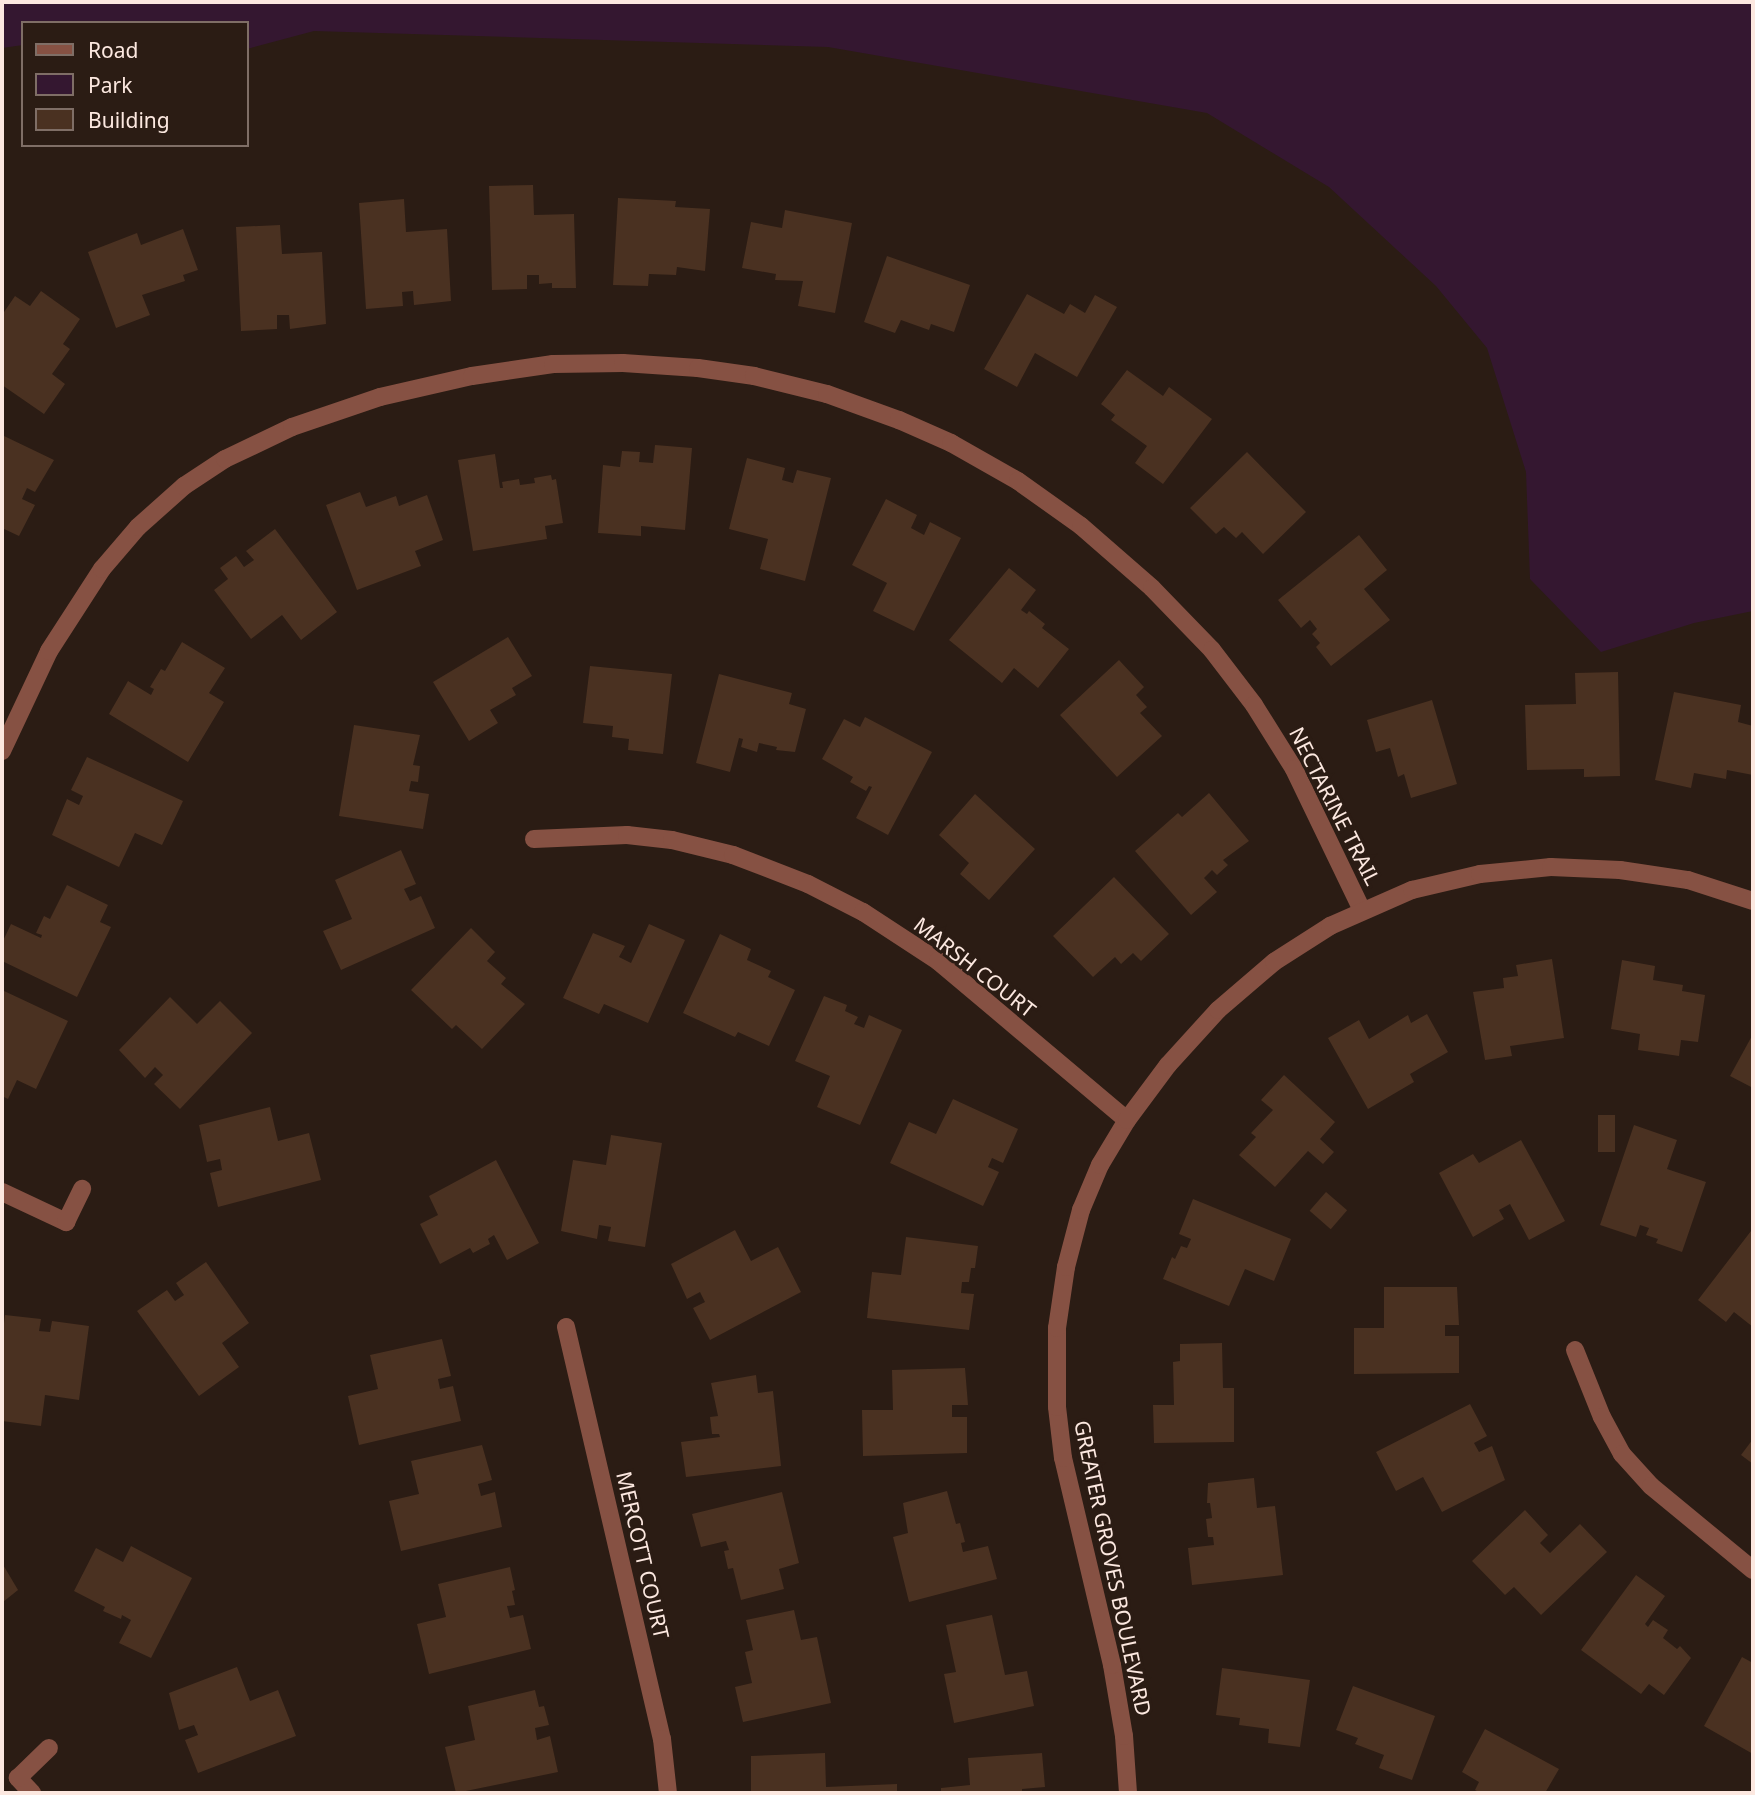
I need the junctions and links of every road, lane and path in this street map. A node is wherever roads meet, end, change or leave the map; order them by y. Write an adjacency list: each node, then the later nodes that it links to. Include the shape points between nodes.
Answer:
1 (2, 751): 4 (street, NECTARINE TRAIL, via 49,651 102,569 138,527 184,486 225,459 292,428 380,397 472,376 553,364 698,368 827,394 899,420 1018,481 1081,526 1152,588 1212,650 1254,705 1294,769)
2 (534, 839): 5 (street, MARSH COURT, via 627,835 672,840 733,855 808,884 863,912 938,961)
3 (1753, 901): 4 (street, GREATER GROVES BOULEVARD, via 1688,880 1620,870 1551,867 1480,874 1412,890)
4 (1362, 910): 5 (street, GREATER GROVES BOULEVARD, via 1274,962 1218,1010)
5 (1127, 1120): 14 (street, GREATER GROVES BOULEVARD, via 1100,1165 1081,1210 1066,1267 1057,1328 1057,1407 1063,1458 1112,1665)
6 (82, 1189): 7 (street, via 66,1222)
7 (2, 1192)
8 (566, 1328): 13 (street, MERCOTT COURT, via 662,1739)
9 (1575, 1350): 10 (street, via 1622,1454 1651,1486)
10 (1753, 1570)
11 (49, 1748): 12 (street, via 18,1778)
12 (32, 1793)
13 (668, 1793)
14 (1128, 1793)

